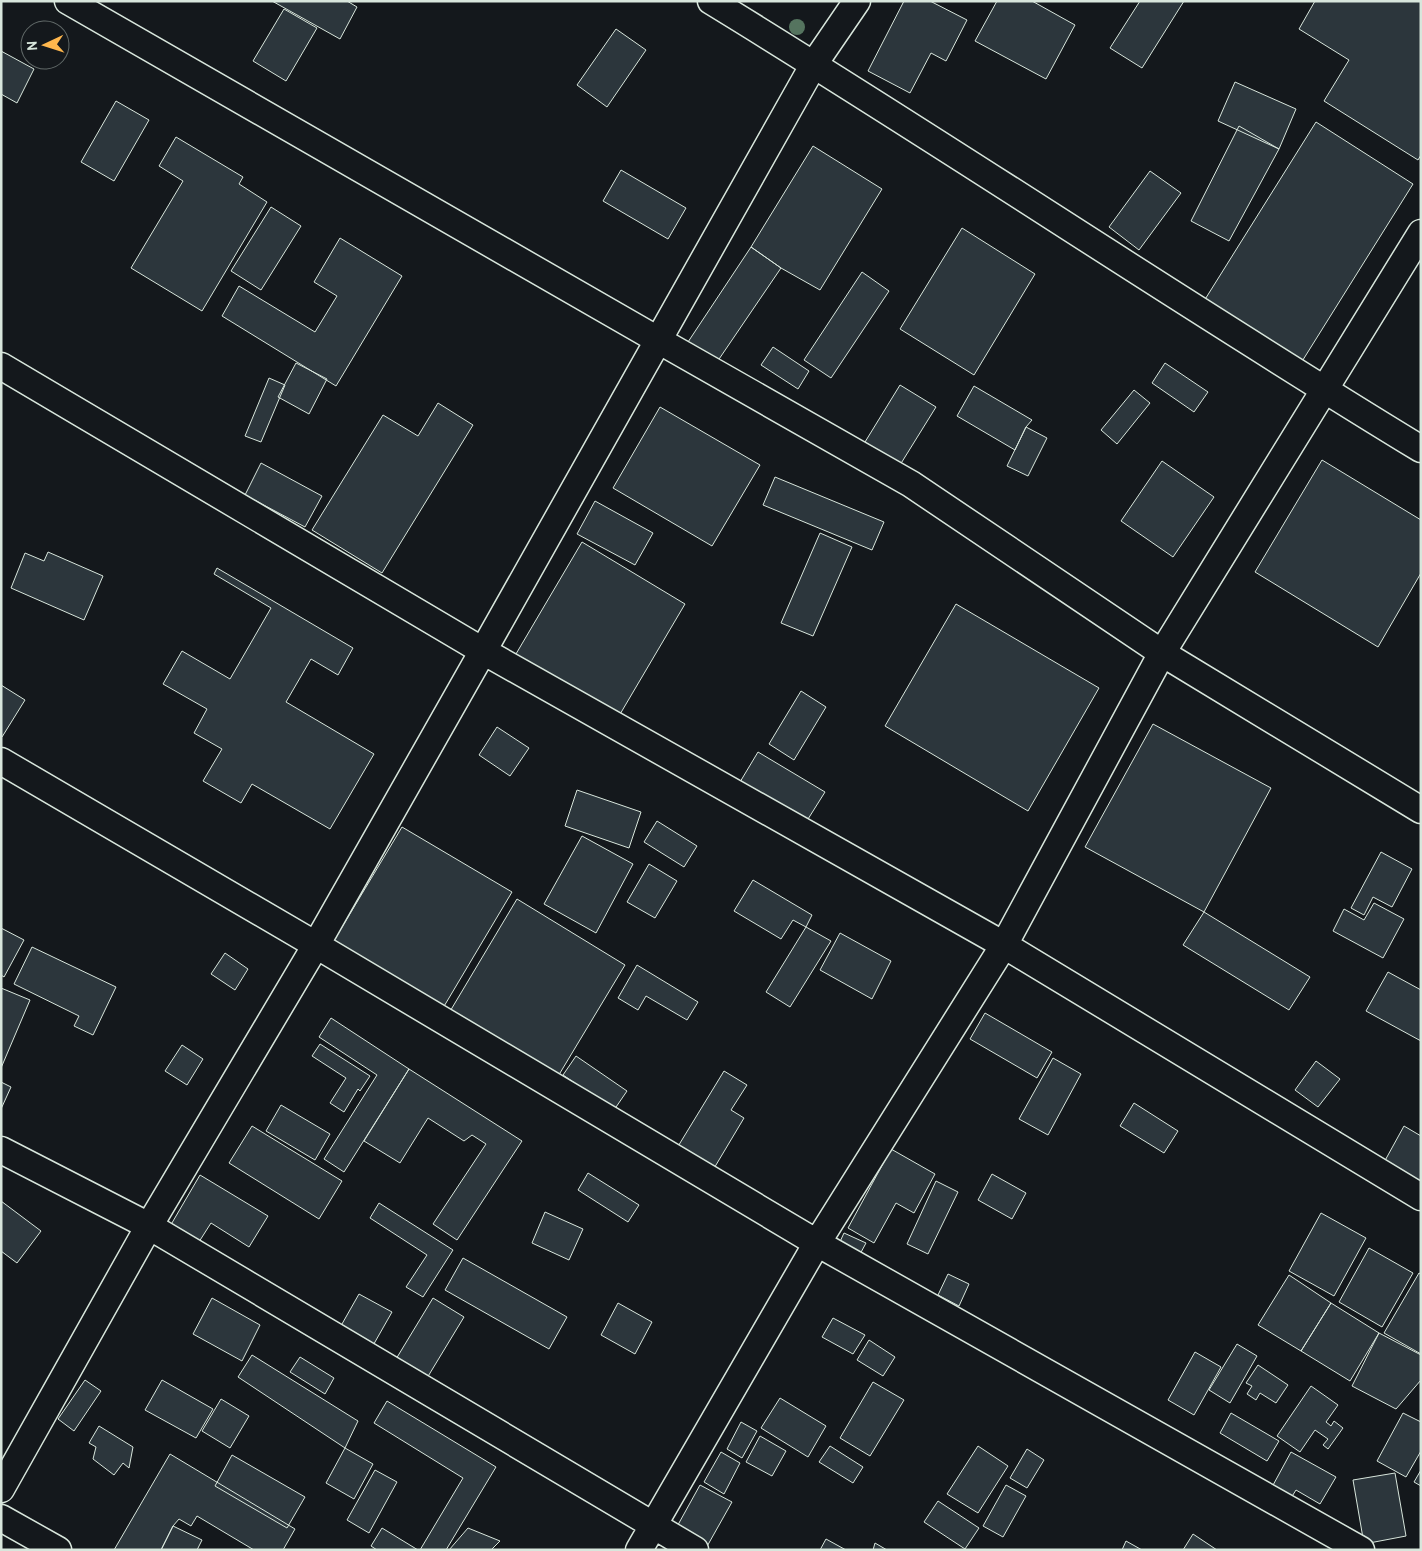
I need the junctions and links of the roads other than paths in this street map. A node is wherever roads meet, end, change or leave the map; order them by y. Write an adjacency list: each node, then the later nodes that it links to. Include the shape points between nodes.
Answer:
1 (68, 1): 6 (street)
2 (711, 1): 4 (street)
3 (857, 1): 4 (street)
4 (814, 64): 6 (street); 8 (street)
5 (1421, 233): 8 (street)
6 (658, 340): 10 (street); 11 (street, via 911,484)
7 (1, 366): 10 (street)
8 (1324, 390): 9 (street); 11 (street)
9 (1421, 449)
10 (483, 651): 14 (street); 15 (street)
11 (1162, 653): 13 (street); 15 (street)
12 (1, 761): 14 (street)
13 (1421, 810)
14 (316, 945): 18 (street); 19 (street)
15 (1004, 945): 17 (street); 19 (street)
16 (1, 1150): 18 (street)
17 (1421, 1197)
18 (149, 1226): 20 (street); 22 (street)
19 (817, 1243): 22 (street); 26 (street)
20 (1, 1489)
21 (1, 1518): 23 (street)
22 (654, 1524): 24 (street); 25 (street)
23 (58, 1550)
24 (639, 1550)
25 (695, 1550)
26 (1361, 1550)

